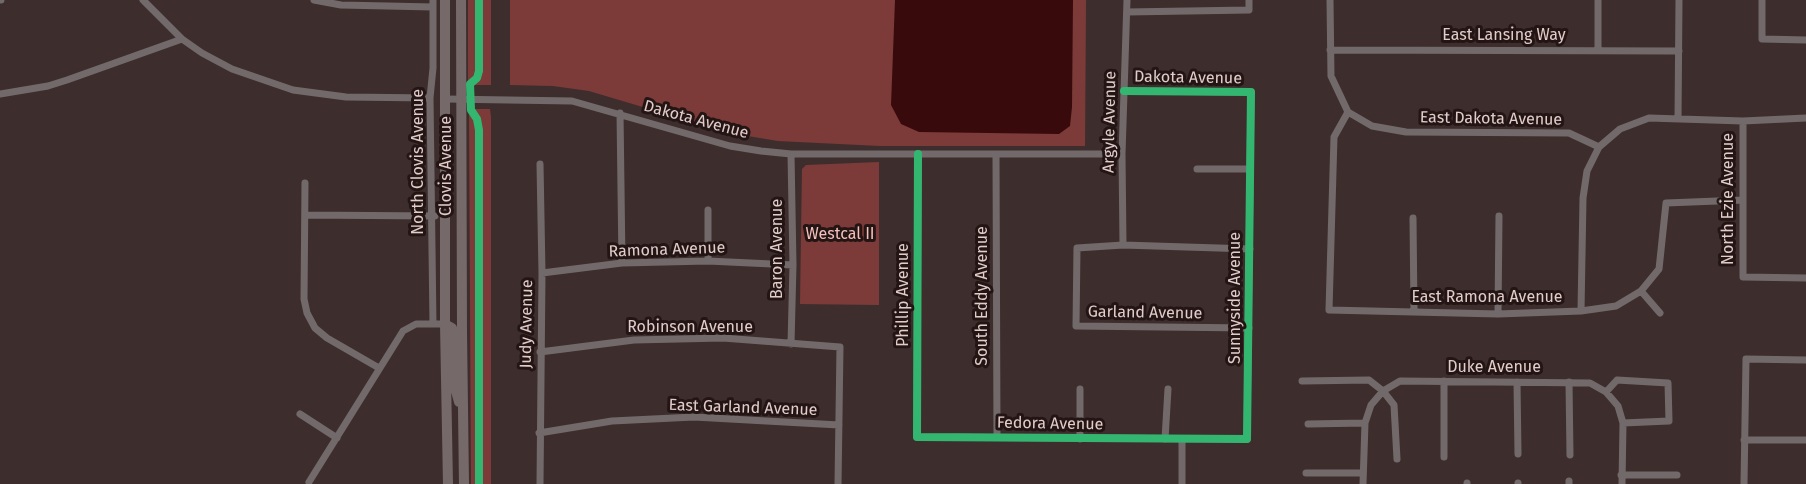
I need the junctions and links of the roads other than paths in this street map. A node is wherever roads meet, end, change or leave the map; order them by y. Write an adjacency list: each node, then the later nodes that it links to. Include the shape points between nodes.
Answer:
1 (143, 0): 13 (street)
2 (314, 0): 11 (street, via 341,5)
3 (445, 0): 22 (main road, Clovis Avenue)
4 (461, 0): 23 (main road, Clovis Avenue)
5 (1127, 0): 12 (street, Argyle Avenue)
6 (1249, 0): 12 (street, via 1249,10)
7 (1330, 0): 15 (street)
8 (1598, 0): 16 (street)
9 (1679, 0): 17 (street)
10 (1761, 0): 14 (street, via 1761,39)
11 (433, 4): 21 (street, North Clovis Avenue)
12 (1127, 12): 18 (street, Argyle Avenue)
13 (182, 39): 20 (street, via 48,86); 21 (street, via 232,69 293,90 346,98)
14 (1806, 40)
15 (1330, 50): 16 (street, East Lansing Way); 24 (street, via 1331,76)
16 (1599, 50): 17 (street, East Lansing Way)
17 (1679, 51): 27 (street)
18 (1124, 91): 19 (street, Dakota Avenue); 33 (street, Argyle Avenue)
19 (1251, 92): 36 (street, Sunnyside Avenue)
20 (0, 94)
21 (430, 98): 41 (street, North Clovis Avenue)
22 (445, 99): 23 (street, Dakota Avenue); 42 (main road, Clovis Avenue)
23 (461, 99): 25 (street, Dakota Avenue, via 572,101); 72 (main road, Clovis Avenue)
24 (1348, 112): 29 (street, East Dakota Avenue, via 1372,126 1406,132 1569,133); 54 (street, East Ramona Avenue, via 1334,136 1329,310)
25 (620, 113): 31 (street, Dakota Avenue, via 730,146); 48 (street)
26 (1806, 118): 28 (street)
27 (1678, 119): 28 (street); 29 (street, via 1649,118 1620,129)
28 (1743, 121): 38 (street, North Ezie Avenue)
29 (1599, 147): 53 (street, via 1587,171 1583,198)
30 (918, 153): 31 (street, Dakota Avenue); 32 (street, Dakota Avenue); 80 (street, Phillip Avenue)
31 (791, 154): 49 (street, Baron Avenue)
32 (996, 154): 33 (street, Dakota Avenue); 81 (street, South Eddy Avenue)
33 (1122, 154): 45 (street, Argyle Avenue)
34 (540, 164): 50 (street, Judy Avenue)
35 (1197, 169): 36 (street)
36 (1250, 169): 46 (street, Sunnyside Avenue)
37 (305, 183): 40 (street)
38 (1743, 200): 51 (street, North Ezie Avenue, via 1743,277); 52 (street, East Ramona Avenue, via 1666,203 1659,268)
39 (708, 210): 47 (street)
40 (305, 215): 41 (street); 63 (street, via 304,299 309,319 327,338)
41 (433, 216): 42 (street); 57 (street, North Clovis Avenue)
42 (445, 216): 58 (main road, Clovis Avenue)
43 (1499, 216): 56 (street)
44 (1413, 218): 54 (street)
45 (1123, 245): 46 (street); 59 (street, Garland Avenue, via 1077,248 1076,326)
46 (1250, 249): 59 (street, Sunnyside Avenue)
47 (708, 261): 48 (street, Ramona Avenue); 49 (street, Ramona Avenue)
48 (622, 263): 50 (street, Ramona Avenue)
49 (793, 266): 60 (street, Baron Avenue)
50 (542, 273): 61 (street, Judy Avenue)
51 (1806, 278)
52 (1641, 291): 53 (street, East Ramona Avenue, via 1616,306); 55 (street)
53 (1581, 311): 56 (street, East Ramona Avenue)
54 (1414, 312): 56 (street, East Ramona Avenue)
55 (1660, 313)
56 (1498, 314)
57 (433, 324): 58 (street); 63 (street, via 416,324 402,332)
58 (445, 324): 72 (main road, via 453,332 456,391); 78 (main road, Clovis Avenue)
59 (1249, 328): 85 (street, Sunnyside Avenue, via 1247,439)
60 (791, 344): 61 (street, Robinson Avenue, via 723,338 634,340); 77 (street, Robinson Avenue, via 840,347)
61 (540, 352): 79 (street, Judy Avenue)
62 (1806, 360): 86 (street, via 1746,359)
63 (379, 368): 82 (street)
64 (1302, 381): 70 (street, via 1370,380)
65 (1444, 381): 66 (street, Duke Avenue); 70 (street, Duke Avenue, via 1400,381); 90 (street)
66 (1517, 381): 67 (street, Duke Avenue); 88 (street)
67 (1569, 381): 71 (street, Duke Avenue, via 1590,383); 89 (street)
68 (1080, 389): 83 (street)
69 (1168, 389): 84 (street)
70 (1383, 391): 74 (street, via 1371,405); 91 (street, via 1395,405)
71 (1606, 392): 75 (street, via 1618,406); 75 (street, via 1617,380 1668,383 1669,422)
72 (463, 411): 99 (main road)
73 (300, 414): 82 (street)
74 (1365, 423): 76 (street); 93 (street)
75 (1623, 423): 94 (street)
76 (1308, 424)
77 (839, 425): 79 (street, East Garland Avenue, via 694,417 612,421); 101 (street)
78 (447, 428): 97 (main road); 98 (main road, via 453,433 455,479)
79 (539, 433): 100 (street, Judy Avenue)
80 (917, 437): 81 (street, Fedora Avenue)
81 (997, 437): 83 (street, Fedora Avenue)
82 (337, 438): 96 (street)
83 (1080, 439): 84 (street, Fedora Avenue)
84 (1165, 439): 85 (street, Fedora Avenue)
85 (1182, 439): 102 (street)
86 (1744, 440): 87 (street); 105 (street)
87 (1806, 440)
88 (1518, 454)
89 (1570, 455)
90 (1444, 457)
91 (1397, 459)
92 (1306, 473): 93 (street)
93 (1363, 473): 103 (street)
94 (1622, 475): 95 (street); 104 (street)
95 (1677, 475)
96 (309, 482)
97 (448, 484)
98 (459, 484)
99 (464, 484)
100 (540, 484)
101 (838, 484)
102 (1182, 484)
103 (1363, 484)
104 (1622, 484)
105 (1744, 484)

